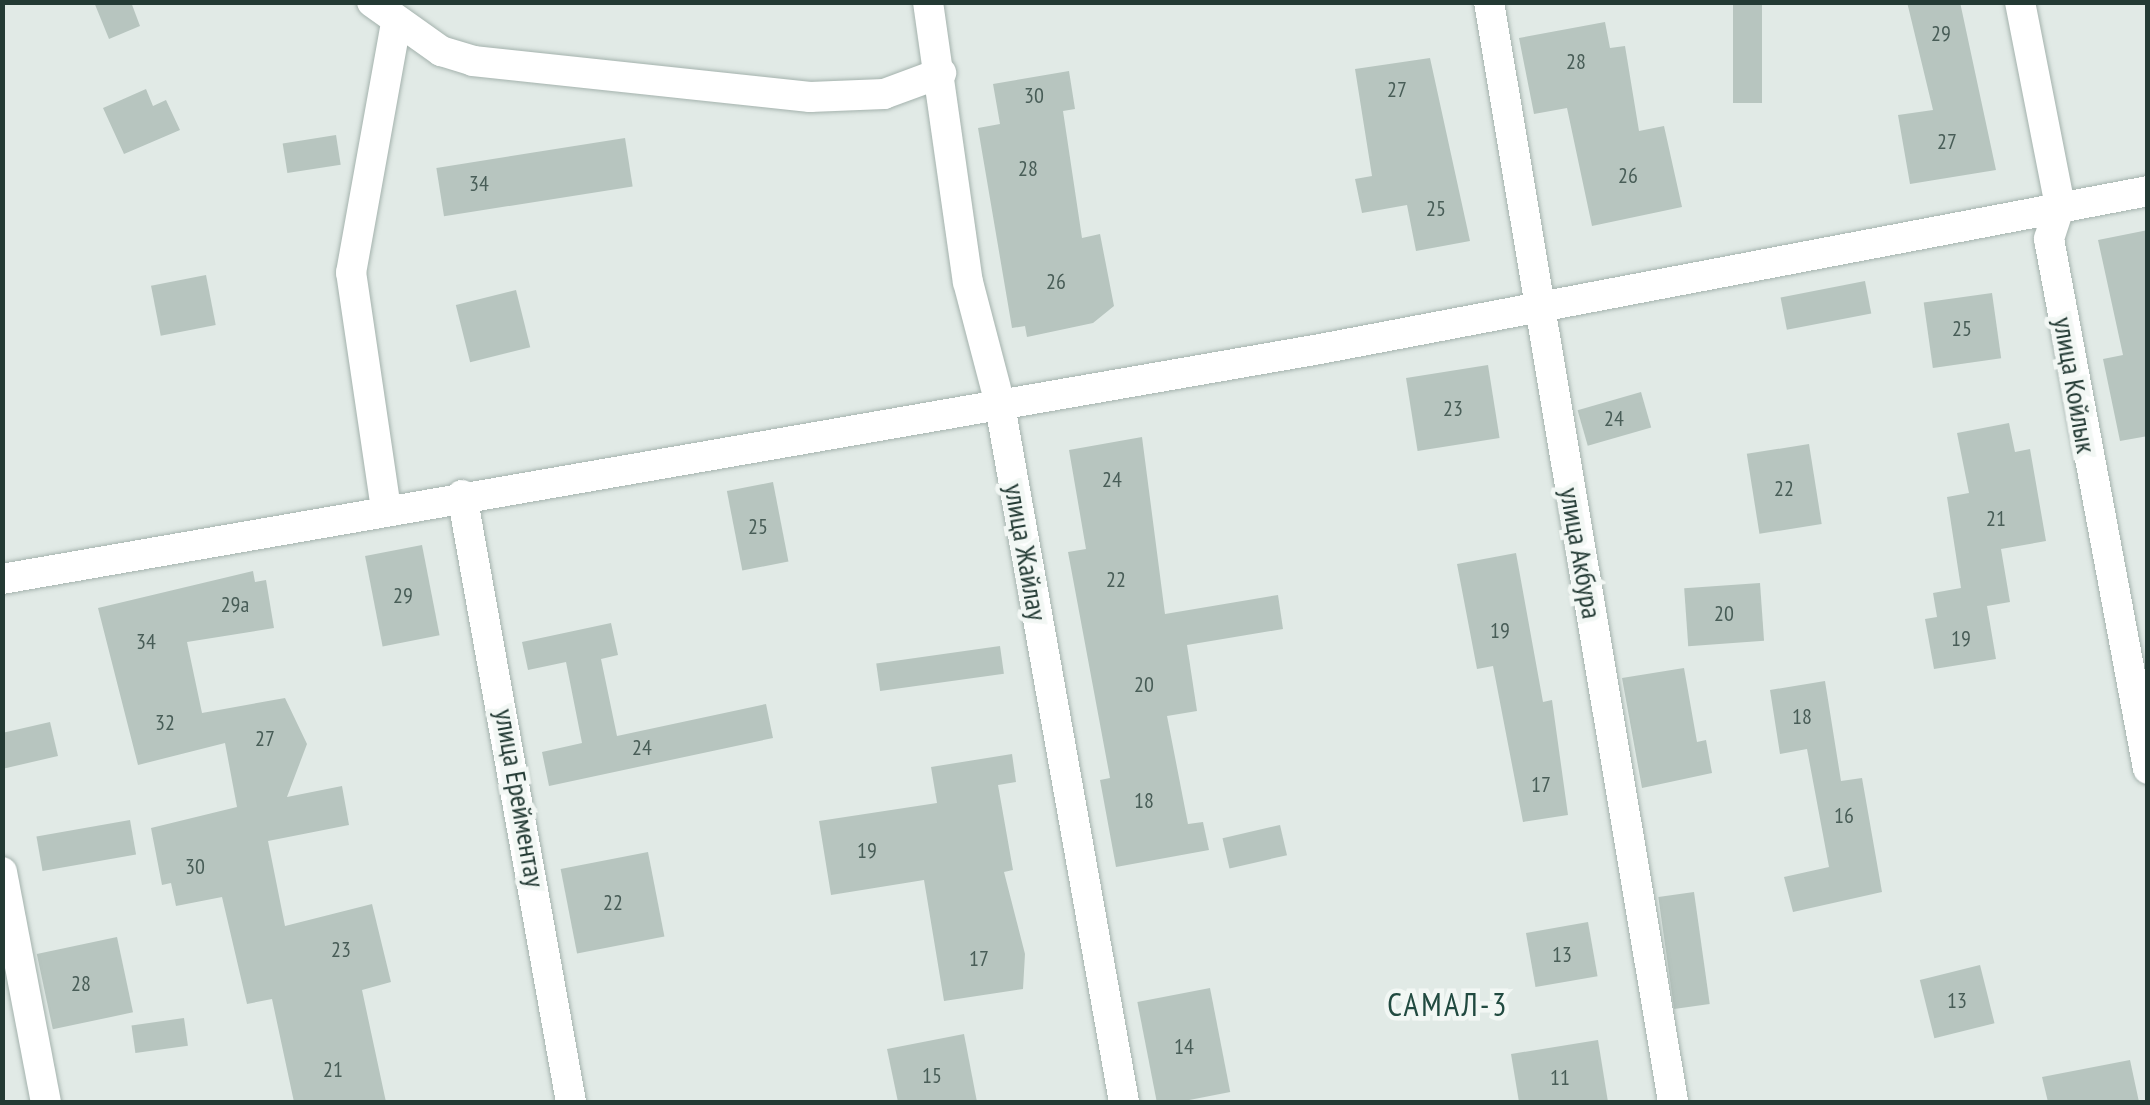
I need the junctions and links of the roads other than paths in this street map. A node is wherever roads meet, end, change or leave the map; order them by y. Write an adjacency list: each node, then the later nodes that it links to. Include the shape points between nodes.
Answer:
1 (372, 2): 5 (street)
2 (928, 2): 6 (street, улица Жайлау)
3 (1488, 2): 9 (street, улица Акбура)
4 (2020, 2): 8 (street, улица Койлык)
5 (396, 24): 6 (street, via 473,61 810,97 884,94); 12 (street, via 351,274)
6 (941, 73): 10 (street, улица Жайлау, via 968,282)
7 (2148, 190): 8 (street)
8 (2060, 205): 9 (street); 14 (street, улица Койлык, via 2049,239)
9 (1540, 308): 10 (street); 19 (street, улица Акбура)
10 (998, 400): 11 (street); 18 (street, улица Жайлау)
11 (462, 495): 12 (street); 17 (street, улица Ерейментау)
12 (386, 508): 13 (street)
13 (2, 579)
14 (2148, 769)
15 (2, 872): 16 (street)
16 (46, 1102)
17 (570, 1102)
18 (1124, 1102)
19 (1673, 1102)

